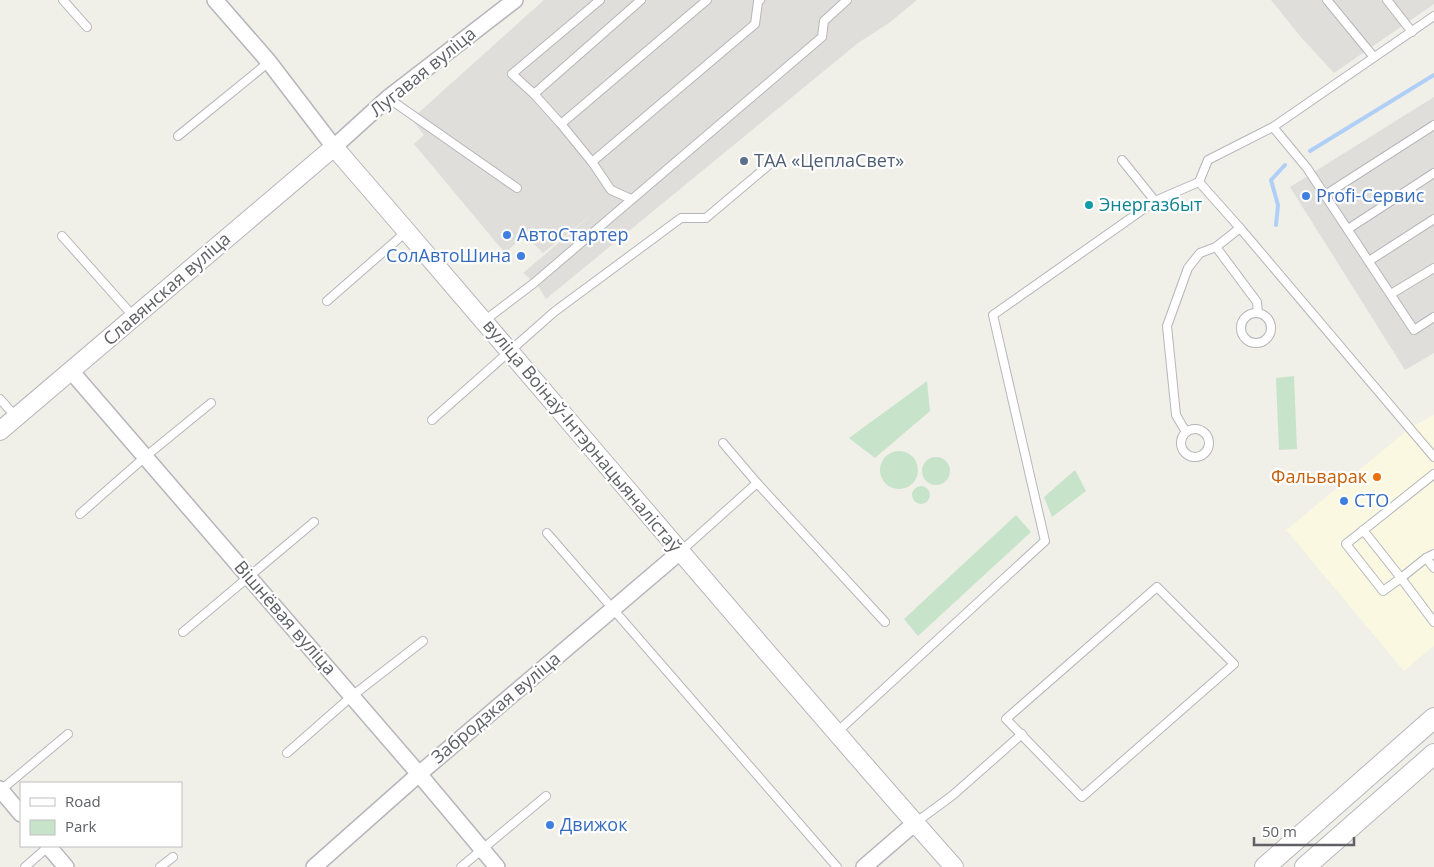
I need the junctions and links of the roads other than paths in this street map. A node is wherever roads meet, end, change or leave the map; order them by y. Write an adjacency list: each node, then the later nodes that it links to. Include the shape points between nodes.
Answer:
1 (63, 0): 12 (lane)
2 (215, 0): 15 (street, вуліца Воінаў-Інтэрнацыяналістаў)
3 (515, 0): 17 (street, Лугавая вуліца)
4 (600, 0): 16 (lane, via 512,74)
5 (641, 0): 16 (lane)
6 (707, 0): 18 (lane)
7 (760, 0): 24 (lane, via 755,24)
8 (847, 0): 30 (lane, via 824,21 822,36)
9 (1327, 0): 14 (lane)
10 (1387, 0): 13 (lane)
11 (1434, 16): 13 (lane)
12 (87, 27)
13 (1412, 32): 14 (lane)
14 (1374, 56): 20 (lane)
15 (269, 62): 21 (lane); 22 (street, вуліца Воінаў-Інтэрнацыяналістаў)
16 (534, 94): 18 (lane)
17 (388, 98): 22 (street, Лугавая вуліца); 28 (lane)
18 (561, 124): 24 (lane)
19 (1434, 125): 29 (lane)
20 (1272, 127): 27 (lane, via 1208,160); 29 (lane)
21 (178, 136)
22 (334, 147): 35 (street, вуліца Воінаў-Інтэрнацыяналістаў); 43 (street, Славянская вуліца)
23 (1122, 160): 31 (lane)
24 (592, 162): 30 (lane, via 611,190)
25 (770, 164): 46 (lane, via 706,218 680,218 554,312)
26 (1434, 173): 34 (lane)
27 (1199, 182): 31 (lane); 33 (lane)
28 (517, 188)
29 (1325, 195): 34 (lane)
30 (631, 199): 45 (lane, via 534,283)
31 (1155, 201): 76 (lane, via 993,315 1045,541)
32 (1434, 219): 38 (lane)
33 (1240, 228): 37 (lane); 56 (lane)
34 (1348, 230): 38 (lane)
35 (407, 231): 41 (lane); 45 (street, вуліца Воінаў-Інтэрнацыяналістаў)
36 (62, 236): 43 (lane)
37 (1216, 248): 42 (lane, via 1257,302); 53 (lane, via 1200,253 1188,268 1167,326 1176,415)
38 (1369, 260): 40 (lane)
39 (1434, 268): 40 (lane)
40 (1391, 294): 44 (lane, via 1414,330)
41 (326, 301)
42 (1258, 313): 42 (lane, via 1248,315 1241,324 1242,334 1249,342 1259,343 1268,337 1271,327 1267,318)
43 (134, 317): 47 (street, Славянская вуліца)
44 (1434, 317)
45 (484, 321): 46 (street, вуліца Воінаў-Інтэрнацыяналістаў)
46 (509, 351): 51 (lane); 63 (street, вуліца Воінаў-Інтэрнацыяналістаў)
47 (71, 371): 50 (street, Славянская вуліца); 55 (street, Вішнёвая вуліца)
48 (0, 399): 50 (lane)
49 (211, 403): 55 (lane)
50 (16, 417): 52 (street, Славянская вуліца)
51 (432, 420)
52 (0, 430)
53 (1186, 432)
54 (723, 443): 58 (lane)
55 (145, 457): 59 (lane); 67 (street, Вішнёвая вуліца)
56 (1434, 457)
57 (1434, 474): 61 (lane)
58 (757, 484): 63 (lane); 70 (lane)
59 (80, 514)
60 (314, 522): 67 (lane)
61 (1363, 530): 68 (lane); 68 (lane, via 1346,544 1383,591)
62 (547, 533): 69 (lane)
63 (681, 551): 69 (street, Забродзкая вуліца); 76 (street, вуліца Воінаў-Інтэрнацыяналістаў)
64 (1434, 554): 65 (lane)
65 (1426, 558): 66 (lane); 68 (lane)
66 (1434, 568)
67 (248, 576): 72 (lane); 74 (street, Вішнёвая вуліца)
68 (1401, 578): 71 (lane)
69 (613, 609): 81 (street, Забродзкая вуліца); 96 (lane)
70 (885, 622)
71 (1434, 622)
72 (183, 632)
73 (423, 641): 74 (lane)
74 (352, 696): 79 (lane); 81 (street, Вішнёвая вуліца)
75 (1434, 718): 99 (main road)
76 (836, 733): 85 (street, вуліца Воінаў-Інтэрнацыяналістаў)
77 (68, 734): 82 (lane)
78 (1022, 734): 78 (lane, via 1082,798 1234,664 1157,587 1006,719); 85 (lane)
79 (287, 754)
80 (1434, 754): 100 (main road)
81 (419, 774): 88 (street, Вішнёвая вуліца); 93 (street, Забродзкая вуліца)
82 (1, 790): 84 (street)
83 (546, 796): 88 (lane)
84 (20, 813)
85 (915, 823): 97 (street); 98 (street, вуліца Воінаў-Інтэрнацыяналістаў)
86 (48, 847): 90 (lane)
87 (50, 847): 91 (street)
88 (482, 849): 94 (lane); 95 (street, Вішнёвая вуліца)
89 (173, 857): 92 (lane)
90 (25, 867)
91 (66, 867)
92 (160, 867)
93 (314, 867)
94 (461, 867)
95 (497, 867)
96 (837, 867)
97 (864, 867)
98 (954, 867)
99 (1265, 867)
100 (1306, 867)

